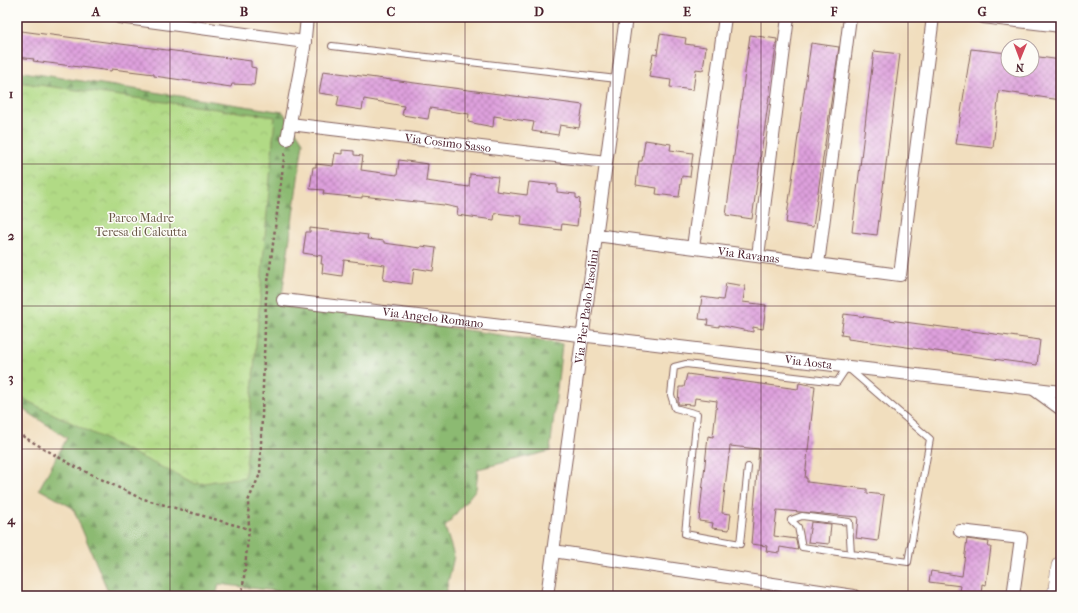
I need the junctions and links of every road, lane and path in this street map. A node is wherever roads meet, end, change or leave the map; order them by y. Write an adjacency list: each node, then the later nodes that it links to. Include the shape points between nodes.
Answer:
1 (120, 17): 10 (street)
2 (307, 17): 10 (street)
3 (626, 17): 12 (street, Via Pier Paolo Pasolini)
4 (725, 17): 17 (street)
5 (788, 17): 18 (street)
6 (850, 17): 19 (street)
7 (933, 17): 19 (street, Via Ravanas, via 900,275)
8 (983, 17): 9 (street)
9 (1061, 26)
10 (304, 42): 13 (street)
11 (332, 46): 12 (lane)
12 (617, 79): 15 (street, Via Pier Paolo Pasolini)
13 (290, 124): 14 (street); 15 (street, Via Cosimo Sasso)
14 (287, 138): 28 (path, via 266,298 260,474 248,501)
15 (606, 162): 16 (street, Via Pier Paolo Pasolini)
16 (596, 235): 17 (street, Via Ravanas); 21 (street, Via Pier Paolo Pasolini)
17 (693, 247): 18 (street, Via Ravanas)
18 (758, 256): 19 (street, Via Ravanas)
19 (818, 264)
20 (283, 300): 21 (street, Via Angelo Romano)
21 (582, 335): 22 (street, Via Aosta); 30 (street, Via Pier Paolo Pasolini)
22 (847, 367): 23 (street, Via Aosta); 27 (lane, via 837,382 686,364 674,367 671,395 675,408 697,414 685,534 740,544); 31 (lane, via 930,439 908,562)
23 (1034, 390): 24 (street); 25 (street)
24 (1061, 392)
25 (1061, 409)
26 (17, 433): 28 (path, via 74,466 140,498)
27 (748, 467)
28 (249, 529): 33 (path)
29 (960, 531): 36 (street, via 1021,538)
30 (553, 550): 34 (street, Via Pier Paolo Pasolini); 35 (street)
31 (851, 554): 31 (lane, via 802,547 798,527 791,520 802,516 849,522)
32 (1061, 566): 37 (main road)
33 (242, 596)
34 (547, 596)
35 (854, 596)
36 (1013, 596)
37 (1057, 596)

